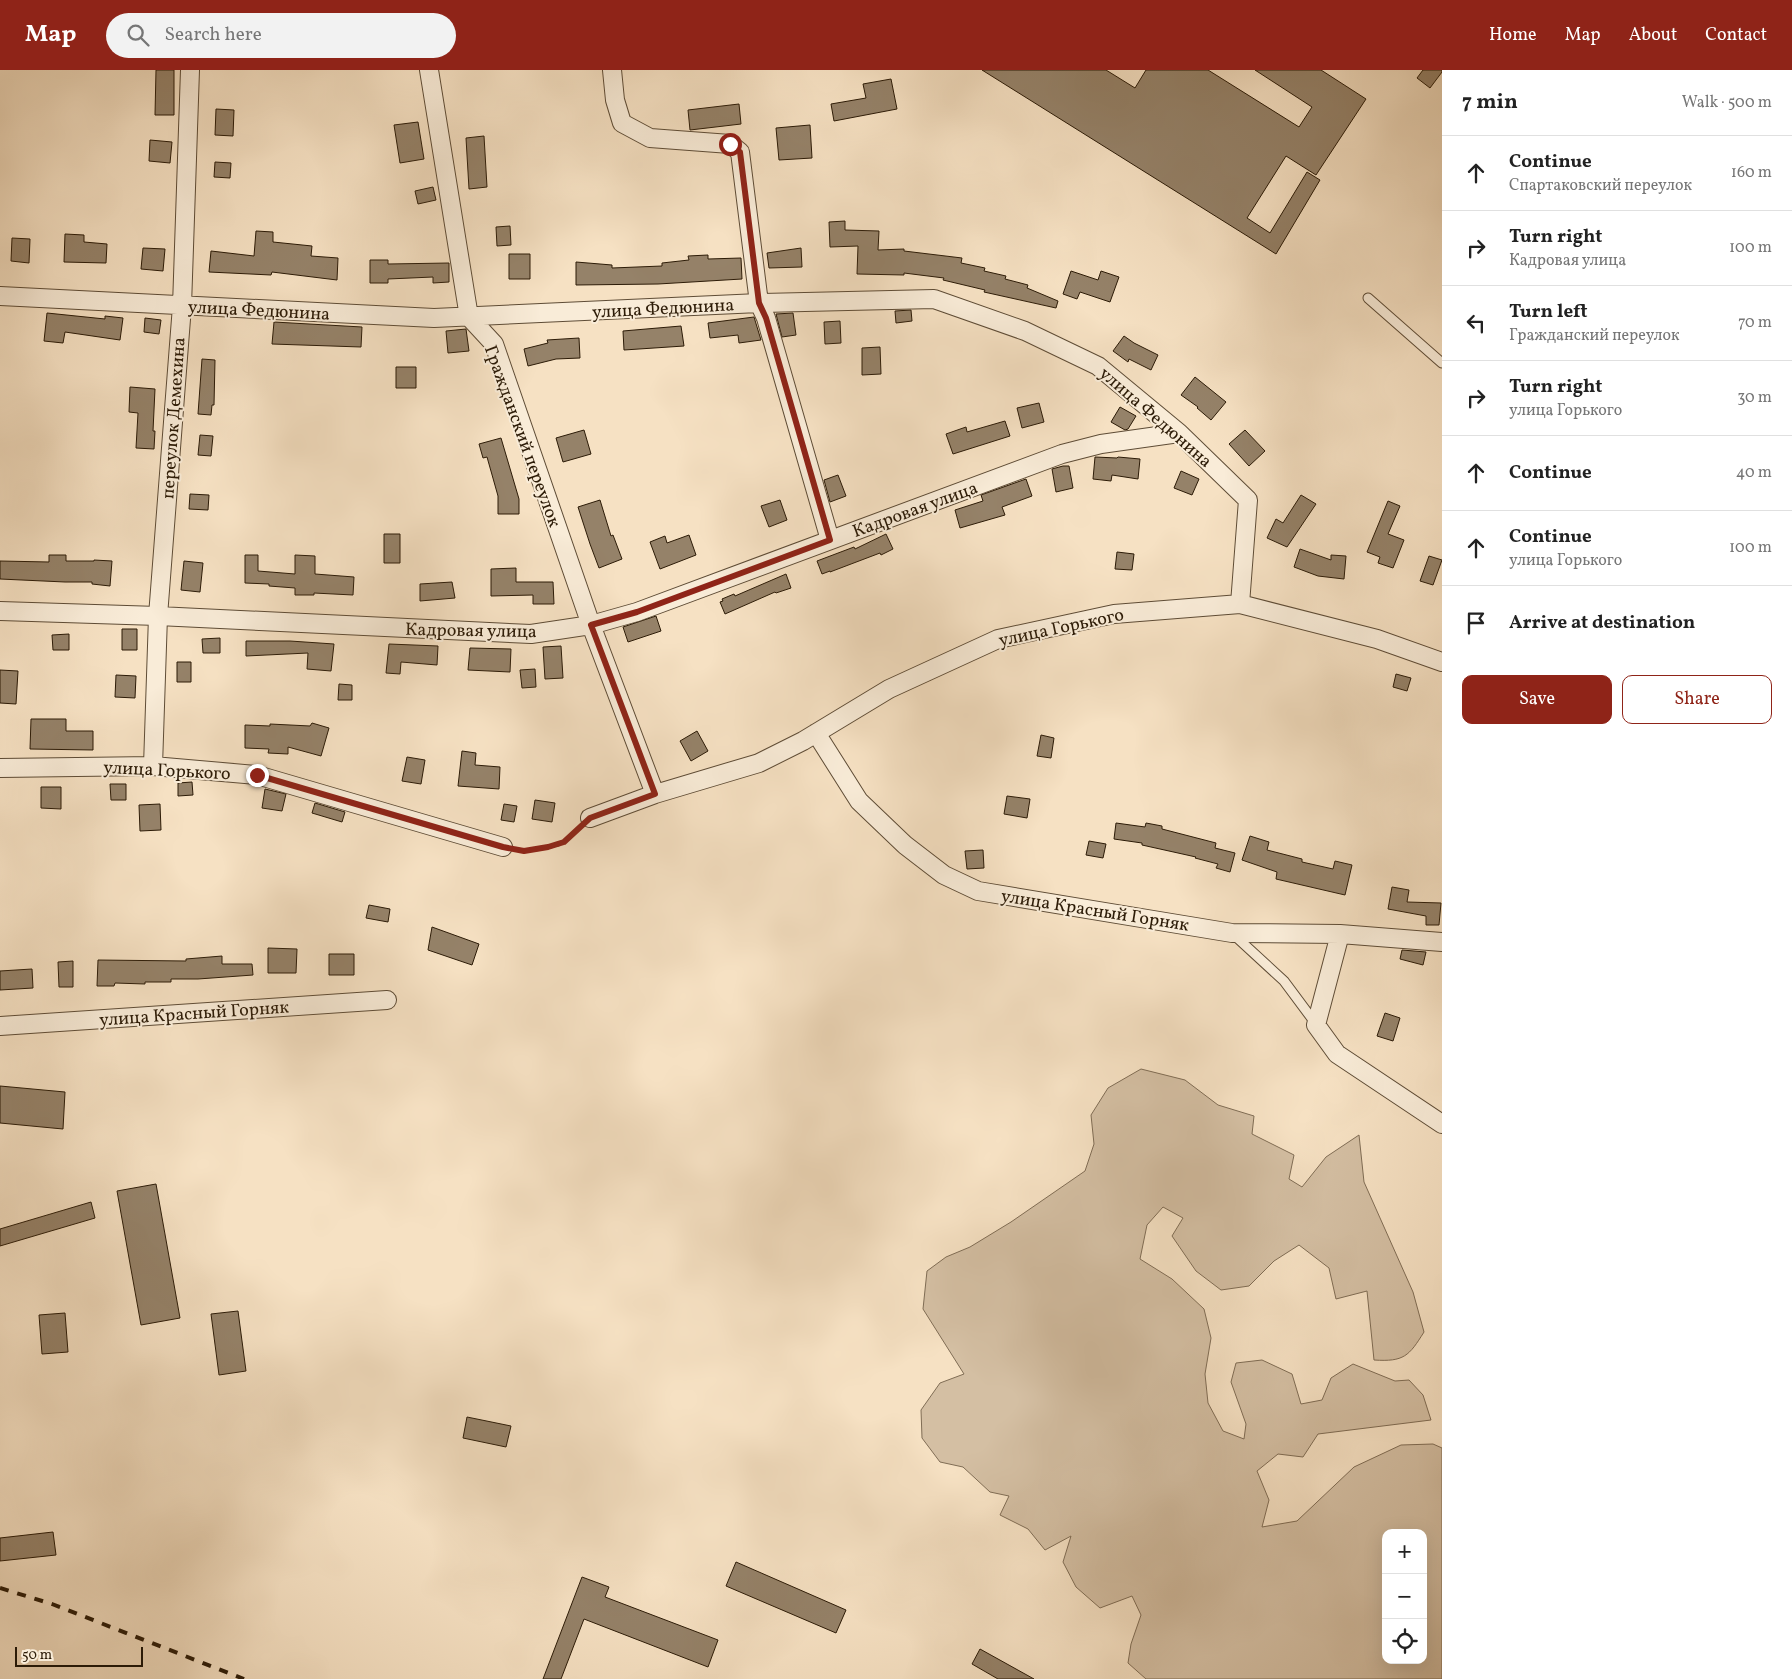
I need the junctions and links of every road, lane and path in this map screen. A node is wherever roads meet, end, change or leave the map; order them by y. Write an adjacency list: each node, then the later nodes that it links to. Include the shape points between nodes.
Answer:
1 (190, 70): 7 (street, переулок Демехина)
2 (429, 70): 8 (street)
3 (612, 70): 6 (street, via 615,100 622,124 650,138 730,144 740,152)
4 (0, 296): 7 (street, улица Федюнина)
5 (1368, 298): 9 (lane)
6 (759, 303): 8 (street, улица Федюнина); 10 (street, улица Федюнина, via 934,299 1025,331 1098,366); 11 (street)
7 (182, 306): 8 (street, улица Федюнина); 14 (street, переулок Демехина)
8 (469, 317): 15 (street, Гражданский переулок, via 494,344)
9 (1442, 364)
10 (1179, 433): 11 (street, Кадровая улица, via 1101,444 1062,454); 12 (street, улица Федюнина, via 1248,500)
11 (830, 540): 15 (street, Кадровая улица, via 637,612)
12 (1240, 604): 16 (street, улица Горького, via 1377,638); 17 (street, улица Горького, via 1114,614 998,639 888,689)
13 (0, 611): 14 (street, Кадровая улица)
14 (158, 616): 15 (street, Кадровая улица, via 531,634); 18 (street, переулок Демехина)
15 (591, 625): 20 (street, Гражданский переулок)
16 (1442, 662)
17 (816, 733): 20 (street, улица Горького, via 759,763); 23 (street, улица Красный Горняк, via 860,801 905,845 944,875 978,891)
18 (153, 766): 19 (street, улица Горького); 22 (street, улица Горького, via 257,775)
19 (0, 768)
20 (655, 794): 21 (street, улица Горького)
21 (590, 818): 22 (path, via 564,842 524,851)
22 (503, 847)
23 (1232, 933): 24 (street, улица Красный Горняк); 27 (lane, via 1284,981)
24 (1340, 934): 25 (street, улица Красный Горняк); 27 (street)
25 (1442, 942)
26 (387, 1000): 28 (street, улица Красный Горняк)
27 (1316, 1024): 29 (street, via 1337,1054)
28 (0, 1026)
29 (1441, 1122)

